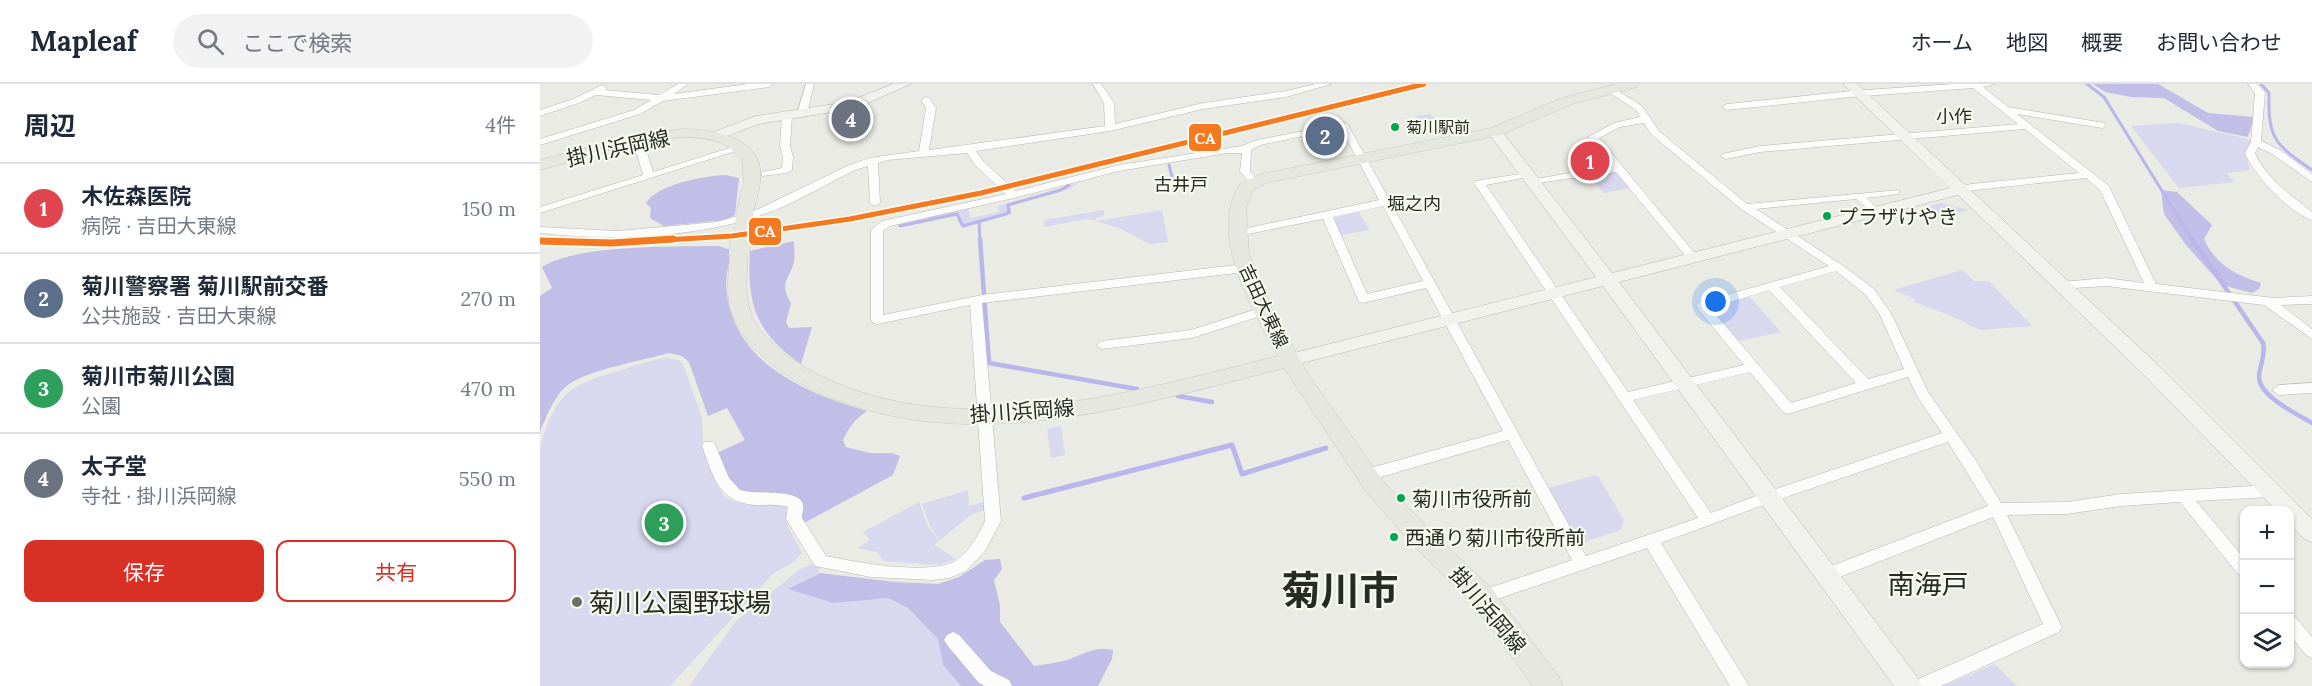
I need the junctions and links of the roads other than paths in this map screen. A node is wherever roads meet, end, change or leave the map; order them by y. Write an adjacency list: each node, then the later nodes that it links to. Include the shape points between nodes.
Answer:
1 (609, 84): 14 (street)
2 (684, 84): 15 (street)
3 (768, 84): 15 (street)
4 (810, 84): 20 (street)
5 (905, 84): 20 (street, via 851,105)
6 (1097, 84): 25 (street, via 1109,103)
7 (1327, 84): 25 (street, via 1203,106)
8 (1632, 84): 12 (main road)
9 (1991, 84): 11 (street)
10 (2252, 84): 31 (street, via 2260,92)
11 (1975, 85): 13 (street); 18 (street)
12 (1610, 88): 22 (street, via 1639,108); 26 (main road, via 1567,101)
13 (1854, 89): 17 (street); 28 (street)
14 (595, 92): 15 (street); 19 (street)
15 (661, 98): 30 (street, via 637,112)
16 (926, 100): 35 (street, via 931,108)
17 (1728, 107)
18 (2004, 108): 23 (street); 24 (street)
19 (540, 113)
20 (802, 114): 21 (street)
21 (787, 116): 27 (street, via 756,120); 41 (street, via 787,170)
22 (1647, 119): 40 (street, via 1617,125 1593,137); 53 (street, via 1655,132)
23 (2102, 125)
24 (2026, 126): 28 (street); 42 (street)
25 (1110, 128): 33 (street)
26 (1495, 132): 37 (main road); 44 (street)
27 (716, 136): 29 (main road, 掛川浜岡線); 32 (main road, 掛川浜岡線)
28 (1905, 136): 36 (street); 47 (street)
29 (638, 140): 39 (main road, 掛川浜岡線); 43 (street)
30 (540, 142)
31 (2256, 142): 45 (street); 57 (street, via 2250,153 2253,164 2266,180)
32 (740, 148): 43 (street); 85 (main road, 掛川浜岡線, bridge, via 750,159 752,181 739,253 738,292 741,312 760,342 792,370 864,402 925,413)
33 (969, 149): 35 (street); 49 (street)
34 (1243, 150): 37 (street, via 1257,143 1344,125); 46 (street, via 1248,156 1245,171); 49 (street, via 1119,168)
35 (924, 153): 38 (street)
36 (1726, 156)
37 (1363, 158): 46 (main road); 51 (street)
38 (873, 160): 52 (street); 58 (street, via 758,213 718,225 618,234)
39 (540, 165)
40 (1618, 168): 44 (street); 61 (street)
41 (766, 174)
42 (2088, 175): 47 (street); 68 (street, via 2105,188)
43 (649, 176): 54 (street)
44 (1532, 178): 64 (street); 69 (street, via 1479,183)
45 (2312, 179)
46 (1254, 182): 59 (main road, 吉田大東線, via 1245,187 1240,200)
47 (1961, 190): 55 (street); 67 (street)
48 (1895, 192): 50 (street)
49 (1014, 195): 70 (street, via 886,223 877,230 877,320)
50 (1858, 196): 53 (street); 55 (street)
51 (1387, 202): 56 (street); 65 (street)
52 (875, 203)
53 (1745, 207): 60 (street)
54 (540, 210)
55 (1876, 212): 60 (street)
56 (1326, 214): 59 (street); 65 (street, via 1363,299)
57 (2312, 217)
58 (540, 230)
59 (1238, 233): 63 (main road, 吉田大東線)
60 (1784, 234): 61 (street); 62 (street)
61 (1692, 257): 64 (street)
62 (1838, 267): 66 (street); 79 (street, via 1870,292 1886,315)
63 (1245, 268): 70 (street); 73 (main road, 吉田大東線)
64 (1608, 279): 69 (street); 80 (street)
65 (1431, 283): 74 (street)
66 (1771, 285): 78 (street, via 1702,306); 81 (street)
67 (2062, 286): 68 (street, via 2106,282); 90 (street)
68 (2151, 288): 72 (street)
69 (1554, 293): 74 (street); 84 (street)
70 (982, 299): 85 (street, via 979,364)
71 (2312, 300): 72 (street)
72 (2267, 301): 75 (street)
73 (1263, 312): 76 (street, via 1192,334); 77 (main road, 吉田大東線)
74 (1451, 320): 77 (street); 86 (street)
75 (2312, 335)
76 (1102, 345)
77 (1290, 360): 85 (main road, 掛川浜岡線, via 1072,410); 89 (main road, 掛川浜岡線)
78 (1752, 367): 80 (street); 81 (street, via 1788,409)
79 (1911, 370): 81 (street); 87 (street)
80 (1683, 383): 84 (street); 91 (street)
81 (1864, 383)
82 (2312, 388): 83 (street)
83 (2279, 390)
84 (1625, 397): 94 (street)
85 (986, 415): 88 (street, via 993,521 974,554 946,573 909,573 821,561 794,519 793,502 738,498 730,493)
86 (1511, 434): 89 (street); 97 (street)
87 (1950, 436): 91 (street); 93 (street)
88 (709, 446)
89 (1367, 475): 100 (main road, 掛川浜岡線, via 1422,538)
90 (2270, 491): 92 (street); 95 (street)
91 (1769, 497): 94 (street); 99 (street)
92 (2184, 497): 93 (street, via 2067,508); 98 (street)
93 (1997, 509): 99 (street); 108 (street, via 2053,627)
94 (1708, 521): 96 (street)
95 (2312, 533)
96 (1650, 540): 97 (street); 106 (street)
97 (1582, 564): 100 (street)
98 (2240, 565)
99 (1827, 575): 107 (street)
100 (1483, 597): 105 (main road, 掛川浜岡線)
101 (2294, 630): 103 (street)
102 (953, 640): 104 (street, via 985,677)
103 (2312, 651)
104 (1004, 686)
105 (1549, 686)
106 (1740, 686)
107 (1909, 686)
108 (1922, 686)

